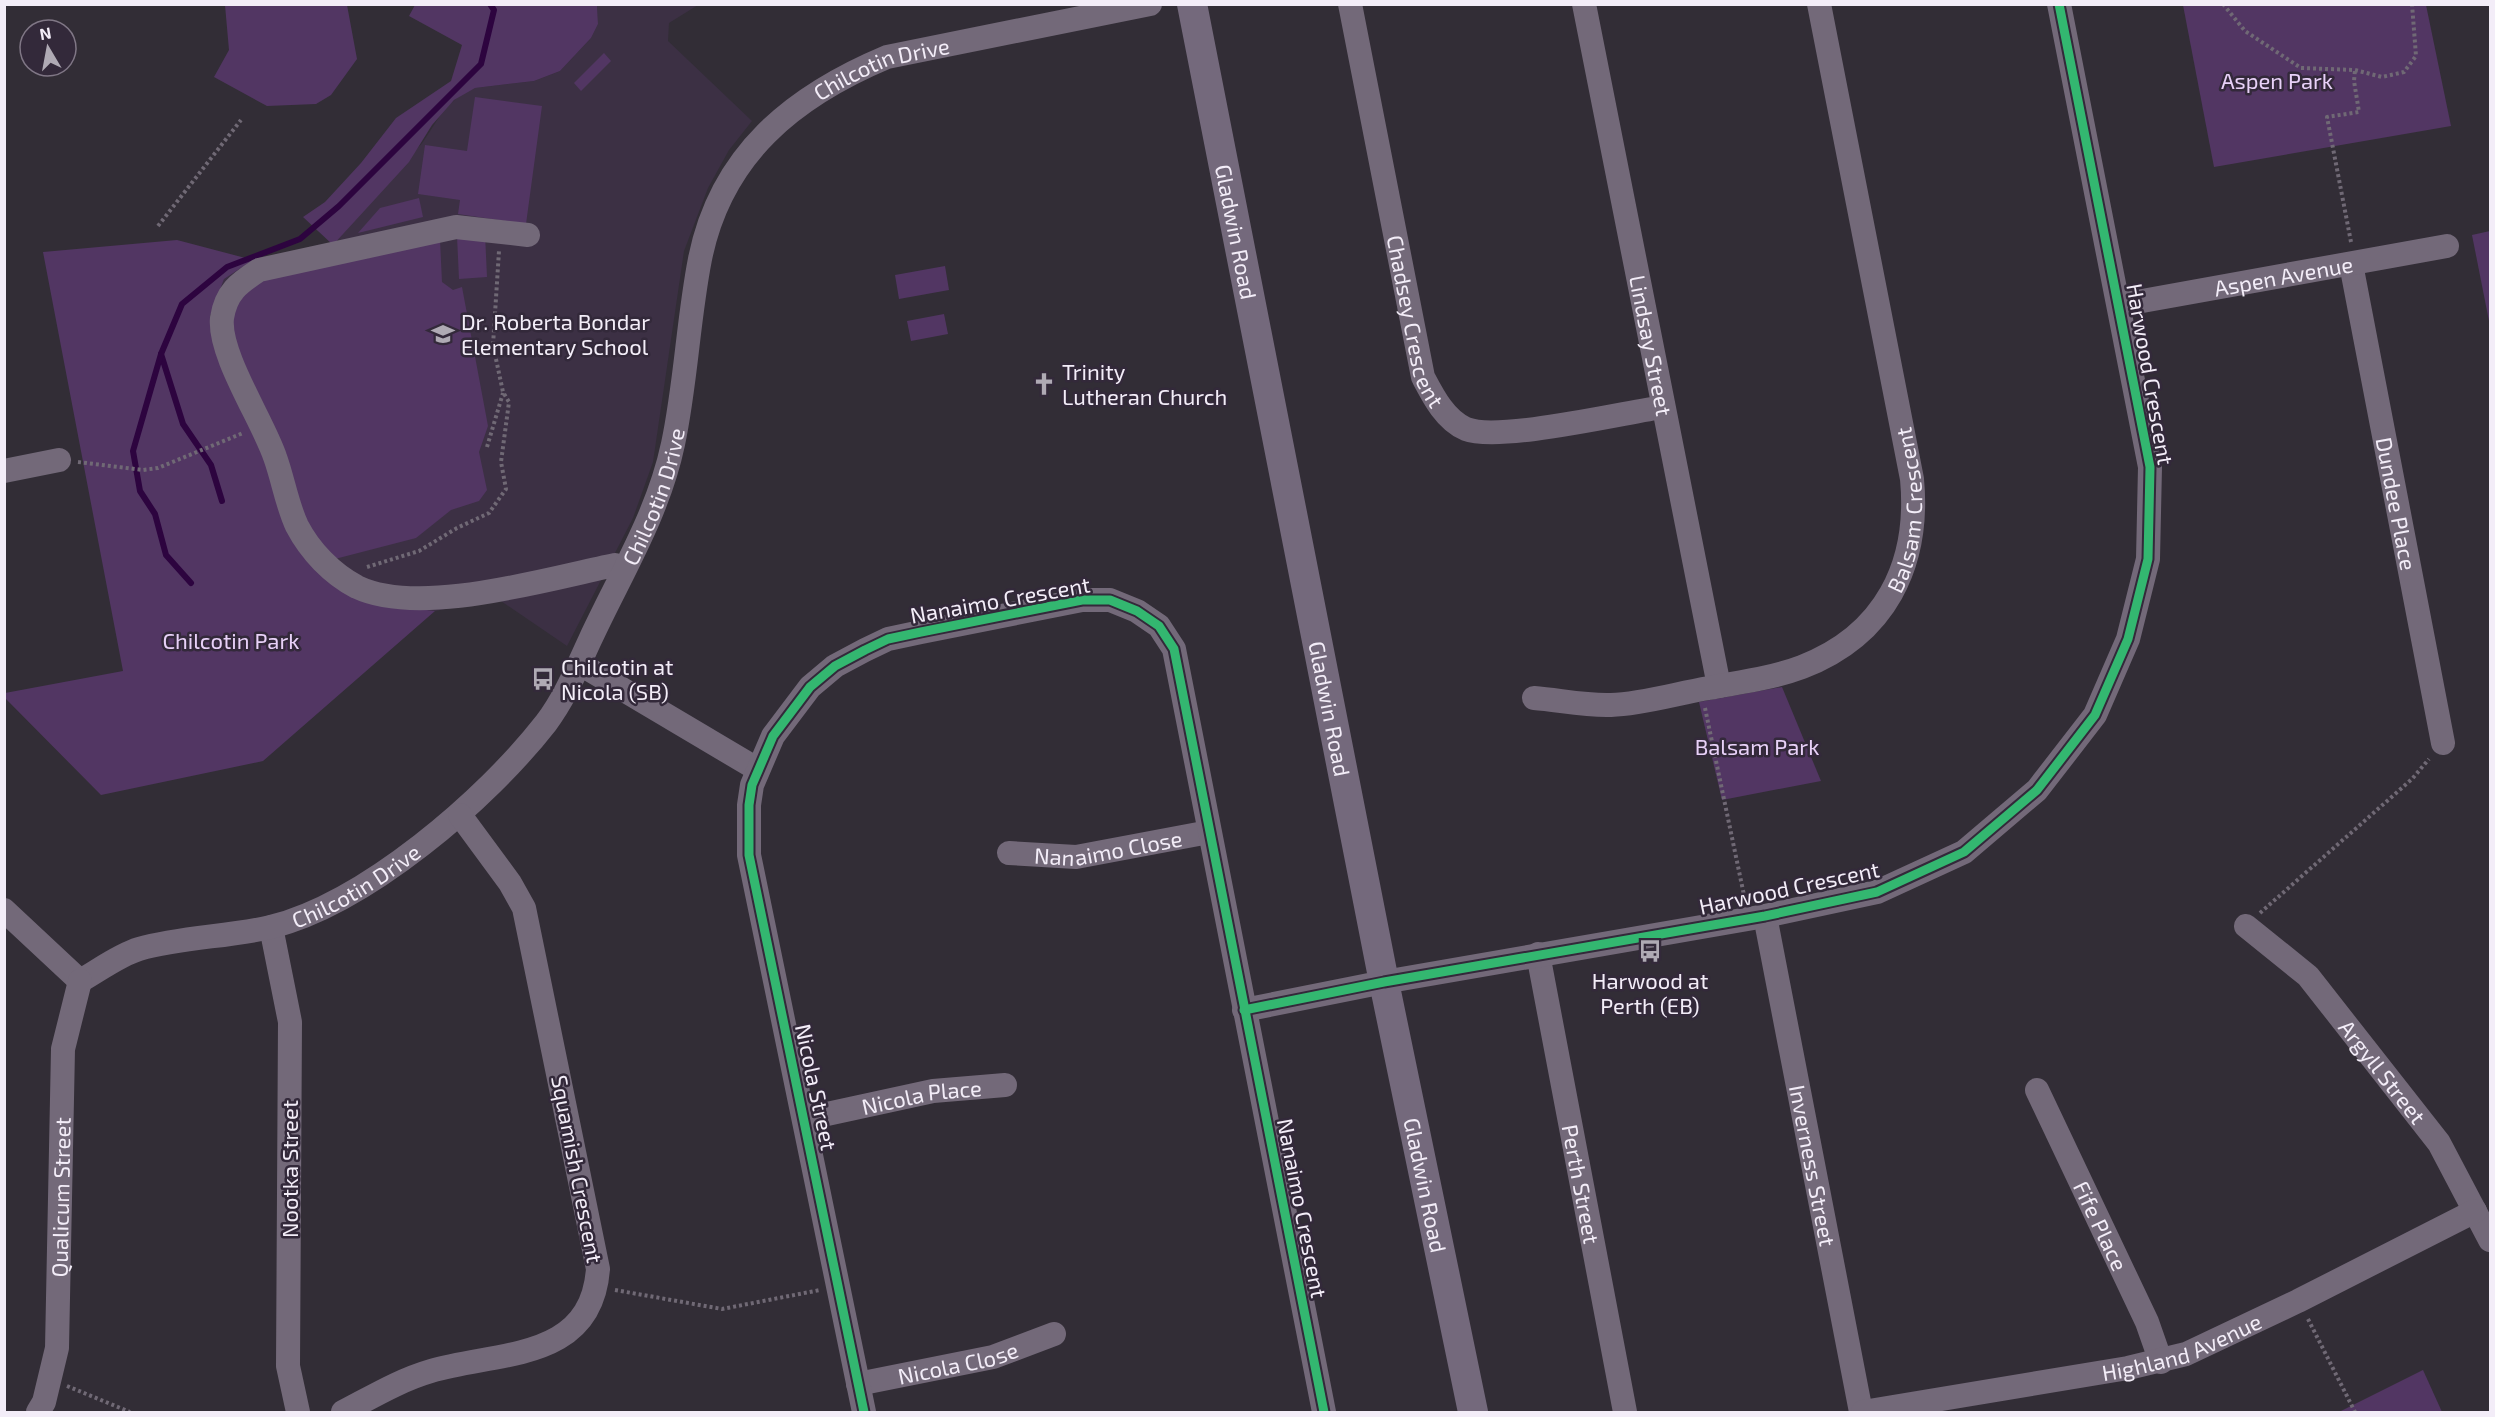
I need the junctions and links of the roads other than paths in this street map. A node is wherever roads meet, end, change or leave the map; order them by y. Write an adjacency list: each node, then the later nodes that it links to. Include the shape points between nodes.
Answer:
1 (1150, 4): 15 (street, Chilcotin Drive, via 887,57 815,92 782,116 757,142 720,203 700,256 674,441 658,496)
2 (1192, 4): 29 (main road, Gladwin Road)
3 (1350, 4): 11 (street, Chadsey Crescent, via 1424,377 1438,406 1466,429 1497,434)
4 (1584, 4): 11 (street, Lindsay Street)
5 (1819, 4): 16 (street, Balsam Crescent, via 1911,479 1913,530 1891,596 1858,633 1833,652 1802,667)
6 (2059, 4): 10 (street, Harwood Crescent)
7 (528, 235): 14 (street, via 456,227 259,270 233,288 222,319 228,352 274,455 297,526 323,564 357,587 393,598 436,599)
8 (2447, 246): 9 (street, Aspen Avenue)
9 (2353, 263): 10 (street, Aspen Avenue); 18 (street, Dundee Place)
10 (2120, 305): 24 (street, Harwood Crescent, via 2150,467 2148,559 2128,639 2095,716 2037,790 1964,852 1876,892)
11 (1663, 407): 16 (street, Lindsay Street)
12 (59, 460): 13 (street)
13 (4, 471)
14 (615, 565)
15 (580, 664): 19 (street); 20 (street, Chilcotin Drive, via 548,720)
16 (1710, 688): 17 (street, Balsam Crescent, via 1611,705)
17 (1534, 698)
18 (2443, 743)
19 (757, 769): 21 (street, Nanaimo Crescent, via 773,736 810,687 864,650 888,639 921,632 1082,600 1110,600 1159,626 1174,649); 33 (street, Nicola Street, via 749,805 749,855)
20 (460, 815): 26 (street, Chilcotin Drive, via 346,898); 41 (street, Squamish Crescent, via 524,908 598,1269 597,1288 589,1310 575,1328 554,1342 428,1372 391,1386)
21 (1209, 832): 22 (street, Nanaimo Close, via 1076,857); 30 (street, Nanaimo Crescent)
22 (1009, 853)
23 (4, 910): 28 (street)
24 (1757, 917): 27 (street, Harwood Crescent); 46 (street, Inverness Street)
25 (2246, 926): 34 (street, Argyll Street, via 2307,976 2439,1143)
26 (271, 927): 28 (street, Chilcotin Drive, via 136,950); 40 (street, Nootka Street, via 290,1022 288,1366)
27 (1538, 954): 29 (street, Harwood Crescent); 45 (street, Perth Street)
28 (80, 981): 39 (street, Qualicum Street, via 63,1049 57,1348)
29 (1384, 982): 30 (street); 44 (main road, Gladwin Road)
30 (1244, 1010): 43 (street, Nanaimo Crescent)
31 (1005, 1085): 33 (street, Nicola Place, via 933,1091)
32 (2037, 1090): 37 (street, Fife Place, via 2147,1322)
33 (804, 1119): 38 (street, Nicola Street)
34 (2475, 1211): 35 (street, Argyll Street); 37 (street, Highland Avenue, via 2202,1348)
35 (2490, 1240)
36 (1054, 1334): 38 (street, Nicola Close, via 993,1357)
37 (2161, 1362): 46 (street, Highland Avenue)
38 (858, 1384): 42 (street, Nicola Street)
39 (38, 1413)
40 (298, 1413)
41 (343, 1413)
42 (864, 1413)
43 (1324, 1413)
44 (1473, 1413)
45 (1625, 1413)
46 (1862, 1413)

